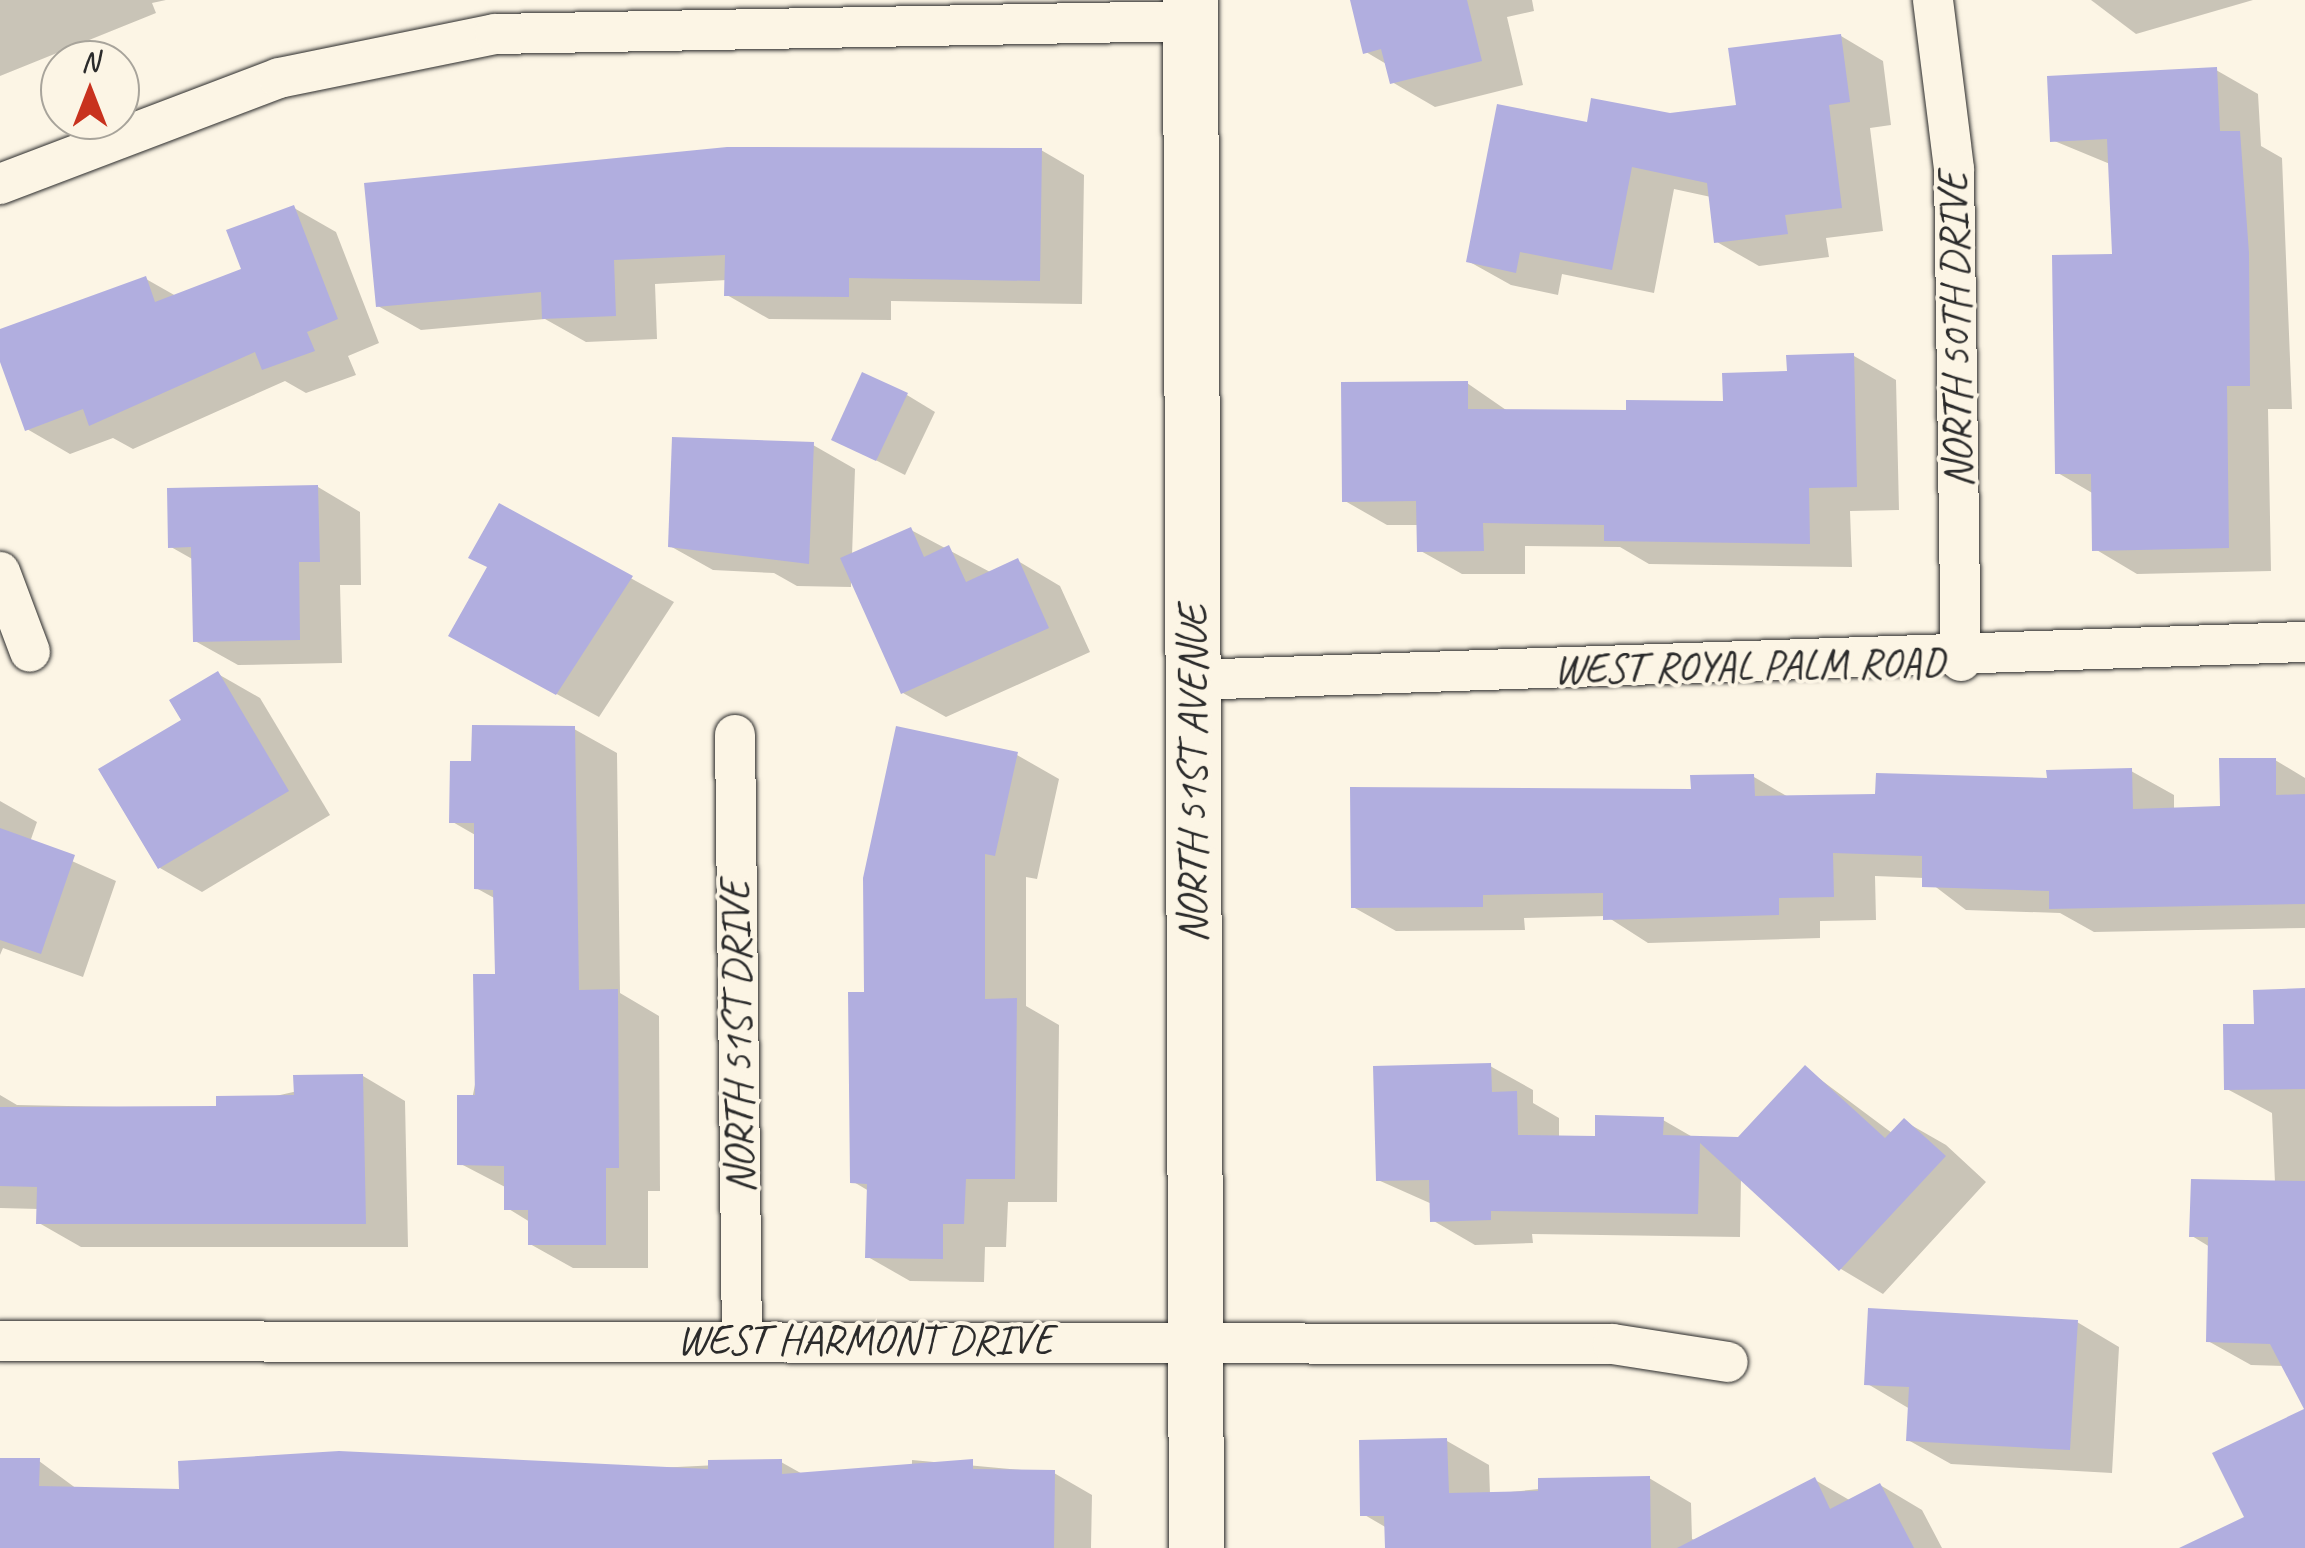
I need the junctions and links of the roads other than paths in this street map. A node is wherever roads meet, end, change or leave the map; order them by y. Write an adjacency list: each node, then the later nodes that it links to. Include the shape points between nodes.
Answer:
1 (1934, 0): 8 (street, NORTH 50TH DRIVE, via 1954,169)
2 (1190, 11): 3 (street); 9 (main road, NORTH 51ST AVENUE)
3 (753, 14): 4 (street, via 494,34 382,51 279,78)
4 (0, 184)
5 (0, 572): 7 (street)
6 (2305, 642): 8 (street, WEST ROYAL PALM ROAD)
7 (30, 652)
8 (1961, 661): 9 (street, WEST ROYAL PALM ROAD)
9 (1192, 680): 12 (main road, NORTH 51ST AVENUE)
10 (734, 735): 11 (street, NORTH 51ST DRIVE)
11 (742, 1340): 12 (street, WEST HARMONT DRIVE); 13 (street, WEST HARMONT DRIVE)
12 (1196, 1340): 14 (street, WEST HARMONT DRIVE, via 1614,1344); 15 (main road, NORTH 51ST AVENUE)
13 (0, 1341)
14 (1728, 1362)
15 (1196, 1548)

